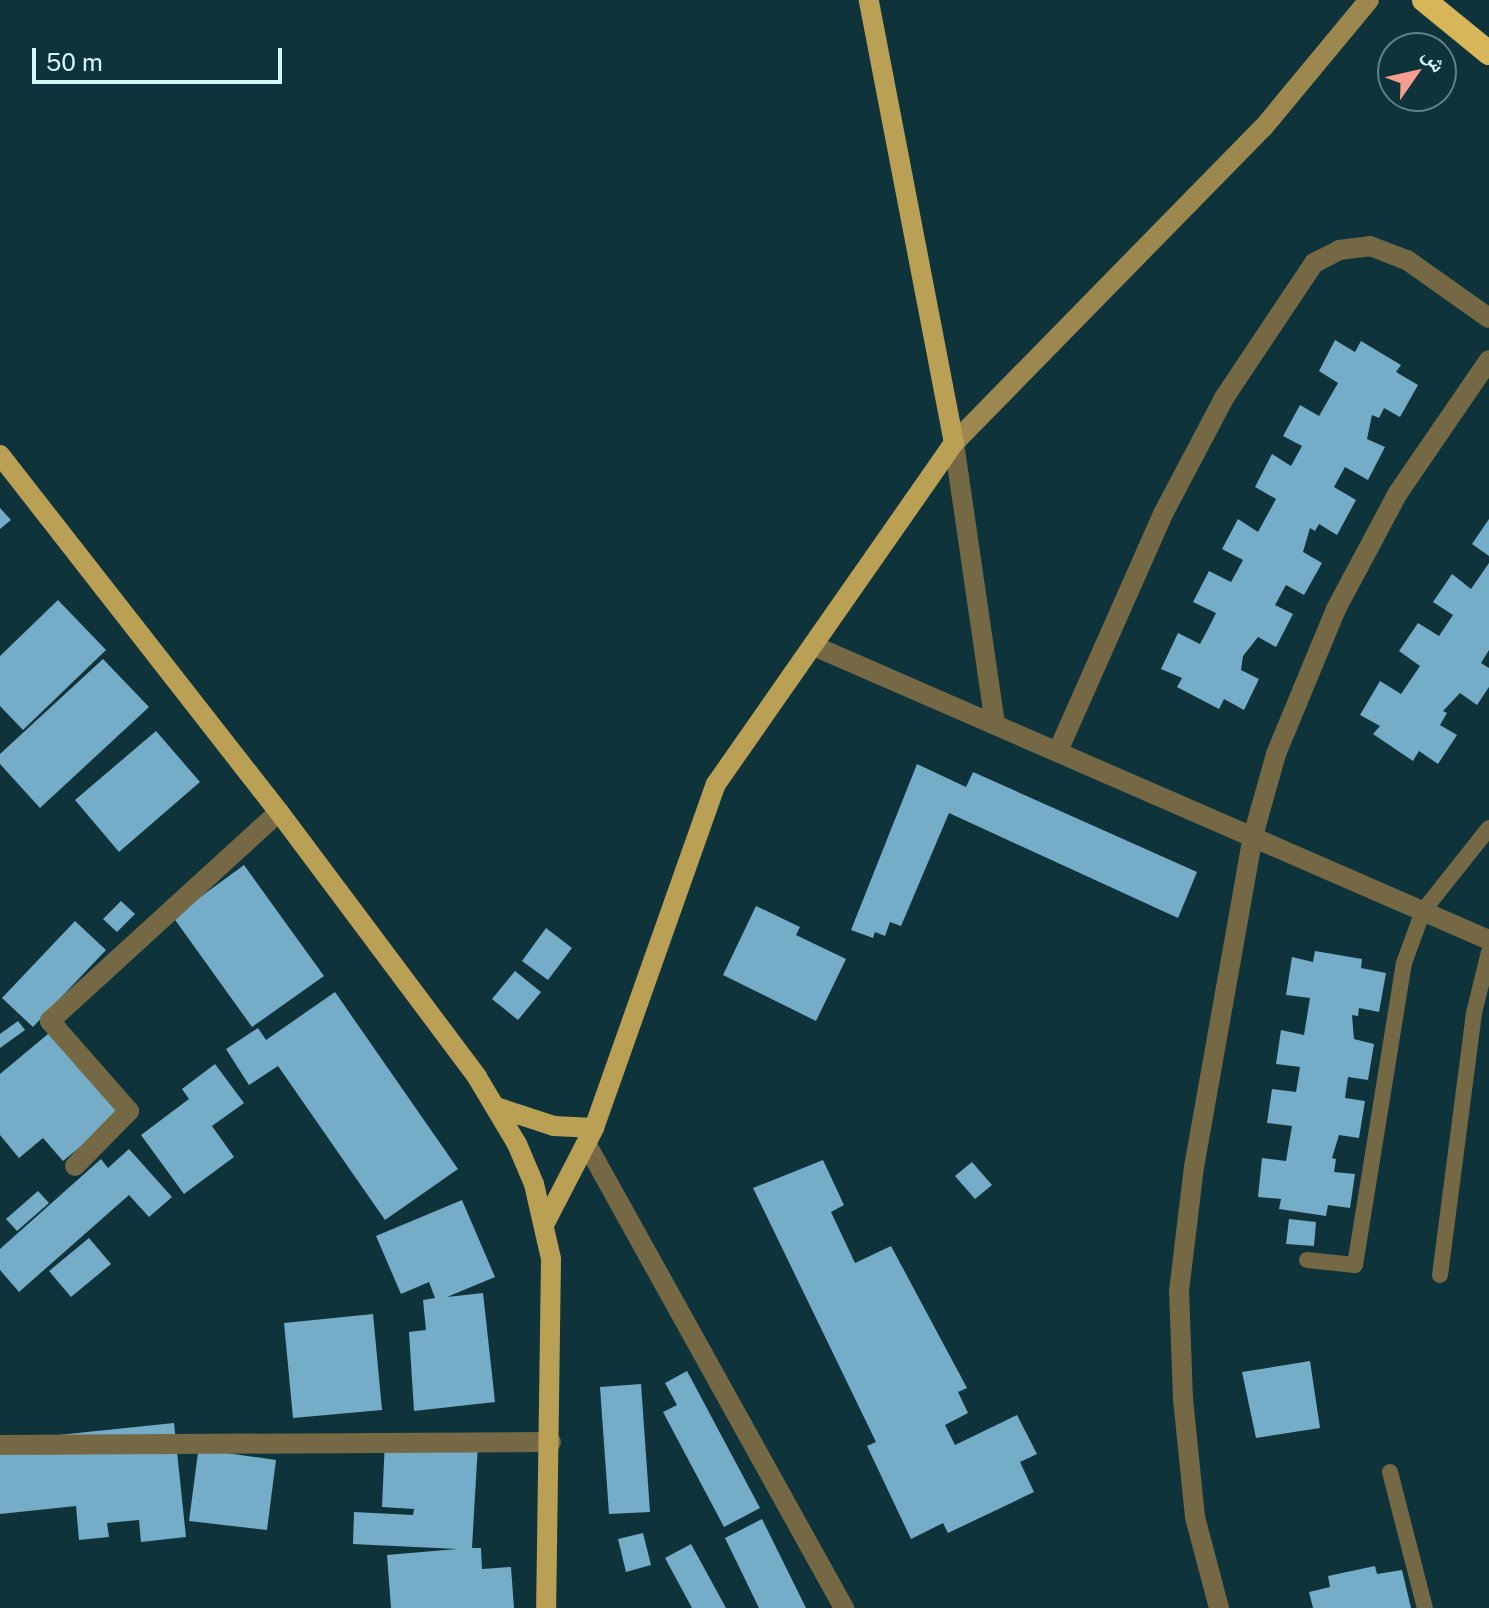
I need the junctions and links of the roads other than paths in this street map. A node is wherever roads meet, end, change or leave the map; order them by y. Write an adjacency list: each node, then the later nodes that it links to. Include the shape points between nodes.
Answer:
1 (869, 0): 7 (main road)
2 (1369, 0): 7 (main road, via 1263,128)
3 (1424, 0): 4 (highway)
4 (1489, 53)
5 (1489, 318): 11 (street, via 1407,260 1370,246 1339,250 1314,263 1224,398 1164,512)
6 (1489, 360): 14 (street, via 1398,493 1336,609 1276,754)
7 (954, 443): 9 (main road); 10 (street)
8 (0, 455): 12 (main road)
9 (814, 646): 10 (street); 19 (main road, via 716,784)
10 (995, 724): 11 (street)
11 (1058, 751): 14 (street)
12 (279, 812): 18 (main road); 20 (street, via 50,1021 129,1111)
13 (1489, 828): 15 (lane)
14 (1253, 836): 15 (street); 29 (street, via 1194,1167 1179,1291 1195,1517)
15 (1423, 911): 16 (street); 22 (lane, via 1404,963 1355,1265)
16 (1489, 940)
17 (1489, 952): 23 (lane, via 1474,1013)
18 (496, 1107): 19 (main road); 21 (main road, via 517,1144)
19 (590, 1137): 21 (main road); 28 (street)
20 (75, 1166)
21 (545, 1223): 24 (main road, via 552,1289)
22 (1307, 1260)
23 (1440, 1275)
24 (551, 1442): 25 (street); 27 (main road)
25 (0, 1445)
26 (1390, 1472): 30 (lane)
27 (546, 1608)
28 (844, 1608)
29 (1219, 1608)
30 (1425, 1608)

